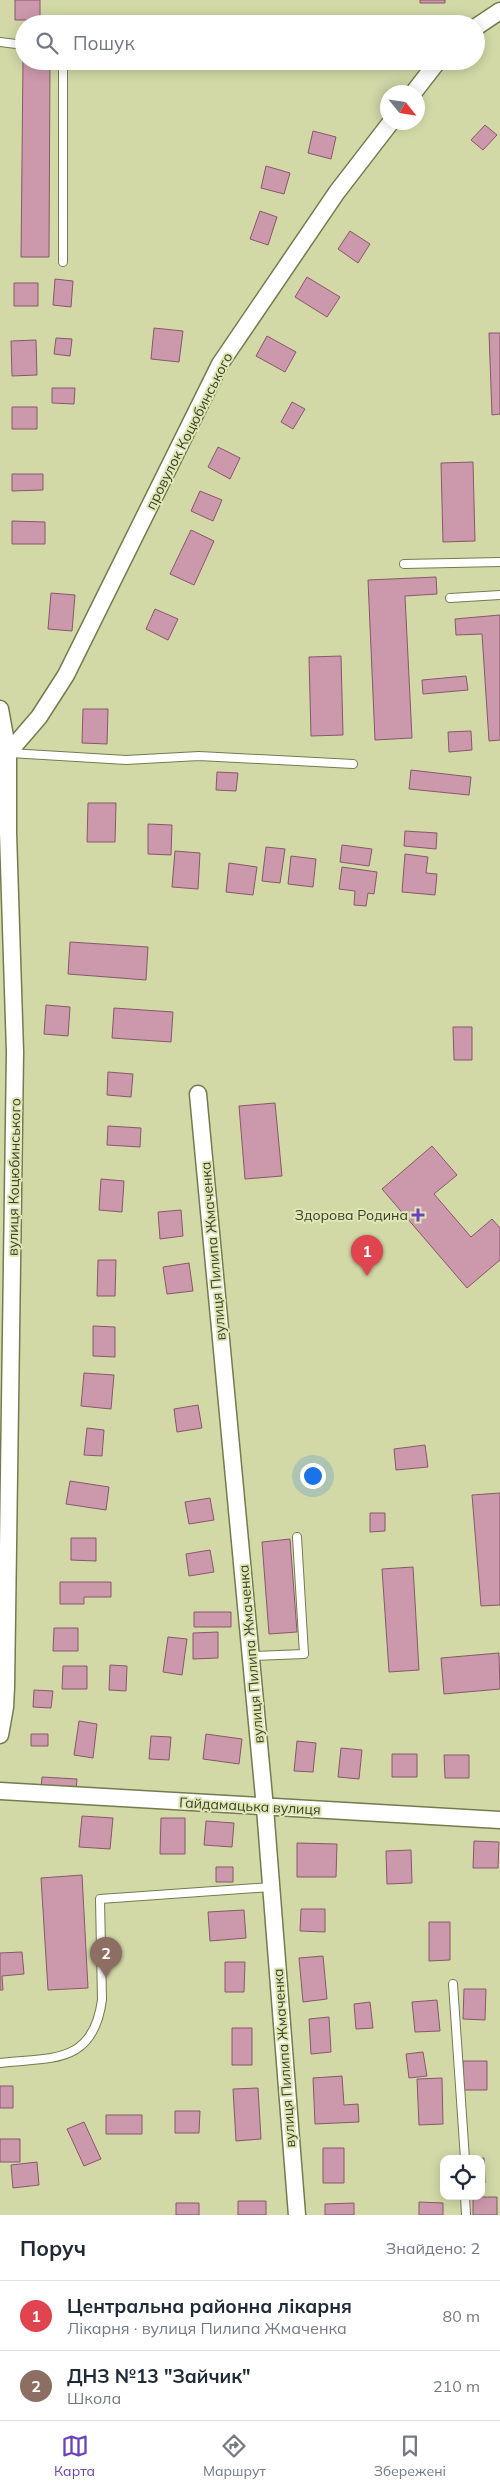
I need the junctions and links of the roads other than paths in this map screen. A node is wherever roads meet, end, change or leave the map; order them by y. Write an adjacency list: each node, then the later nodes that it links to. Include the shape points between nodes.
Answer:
1 (500, 11): 2 (street)
2 (485, 21)
3 (0, 42): 4 (lane)
4 (15, 44)
5 (62, 70): 9 (lane)
6 (431, 70): 7 (street)
7 (419, 85)
8 (385, 130): 15 (street, провулок Коцюбинського, via 337,192 220,364 66,676 39,717)
9 (63, 262)
10 (500, 562): 11 (lane)
11 (404, 564)
12 (500, 595): 13 (lane)
13 (450, 598)
14 (0, 709): 15 (street, вулиця Коцюбинського)
15 (8, 752): 16 (lane, via 126,760 199,756); 18 (street, вулиця Коцюбинського, via 15,1052)
16 (353, 764)
17 (198, 1094): 20 (street, вулиця Пилипа Жмаченка)
18 (7, 1115): 21 (street, вулиця Коцюбинського, via 6,1687)
19 (297, 1537): 20 (lane, via 304,1654)
20 (251, 1656): 23 (street, вулиця Пилипа Жмаченка)
21 (0, 1734)
22 (0, 1791): 23 (street, Гайдамацька вулиця)
23 (265, 1808): 24 (street, Гайдамацька вулиця); 25 (street, вулиця Пилипа Жмаченка)
24 (500, 1820)
25 (271, 1887): 27 (lane, via 100,1899 102,2000 100,2016 92,2033 84,2046 72,2053); 30 (street, вулиця Пилипа Жмаченка)
26 (453, 1984): 28 (lane)
27 (0, 2063)
28 (464, 2155)
29 (466, 2200): 31 (lane)
30 (297, 2215)
31 (466, 2215)

